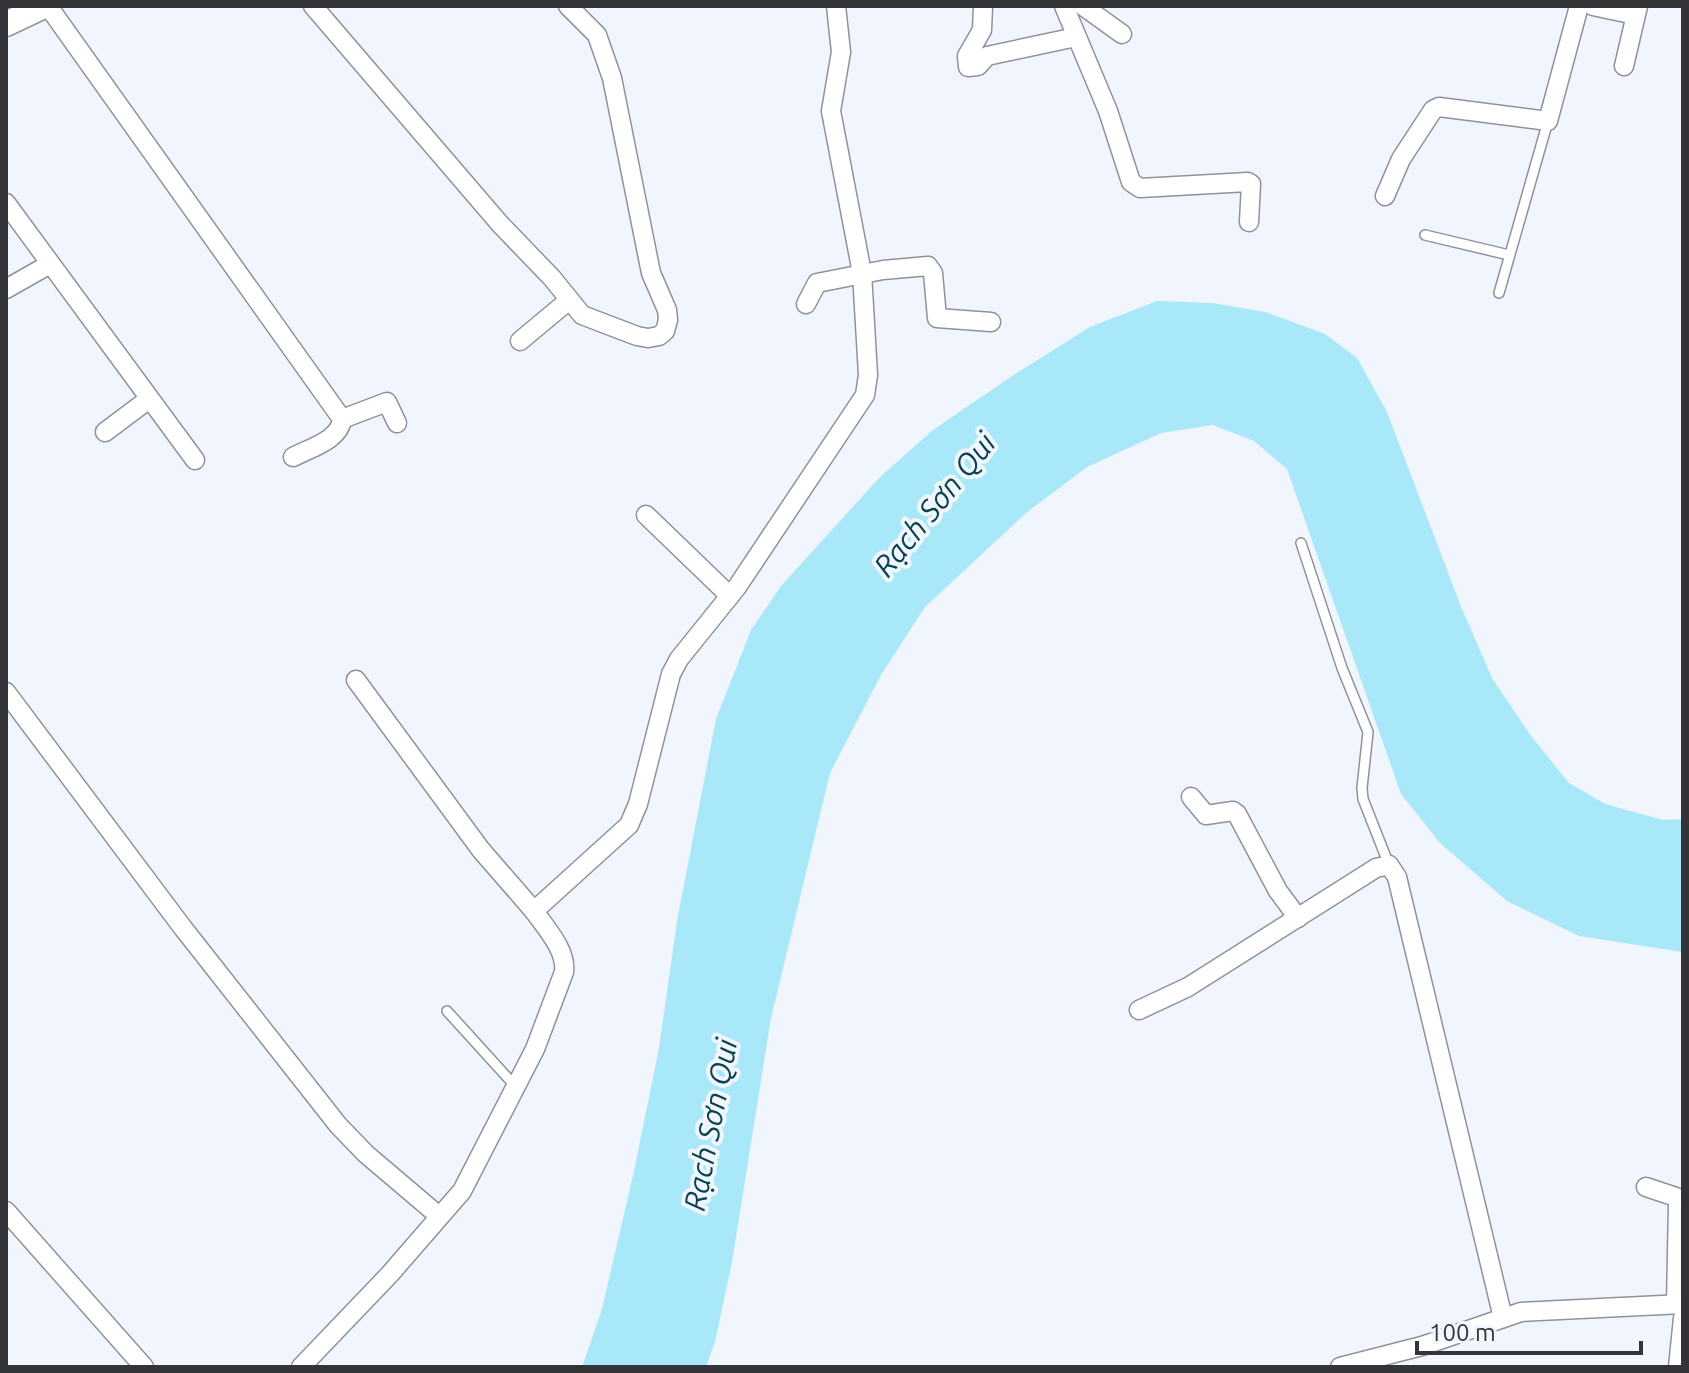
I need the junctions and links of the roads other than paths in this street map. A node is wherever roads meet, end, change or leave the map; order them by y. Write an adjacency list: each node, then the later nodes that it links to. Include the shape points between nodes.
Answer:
1 (46, 6): 11 (street); 30 (street)
2 (313, 6): 25 (street)
3 (568, 6): 25 (street, via 597,35 604,50 651,273 668,320 665,331 648,338 591,321)
4 (836, 6): 22 (street, via 841,52 831,111)
5 (983, 6): 13 (street, via 982,30 967,56 968,67 978,66 987,56)
6 (1064, 6): 13 (street)
7 (1083, 6): 12 (street)
8 (1579, 6): 15 (street)
9 (1593, 6): 10 (street)
10 (1636, 11): 14 (street)
11 (6, 24)
12 (1122, 34)
13 (1076, 37): 18 (street, via 1131,182 1248,182)
14 (1624, 66)
15 (1548, 121): 16 (street, via 1439,107 1406,149); 20 (lane)
16 (1385, 196)
17 (6, 203): 21 (street)
18 (1249, 222)
19 (1425, 235): 20 (lane)
20 (1509, 255): 24 (lane)
21 (50, 264): 23 (street); 29 (street)
22 (871, 272): 26 (street, via 817,283); 27 (street, via 928,266 937,318); 37 (street, via 865,395)
23 (6, 289)
24 (1499, 293)
25 (568, 301): 28 (street)
26 (806, 304)
27 (991, 322)
28 (520, 341)
29 (149, 399): 32 (street); 34 (street)
30 (342, 419): 31 (street, via 387,402); 33 (street, via 335,435)
31 (397, 423)
32 (105, 432)
33 (293, 457)
34 (195, 460)
35 (646, 515): 37 (street)
36 (1301, 543): 41 (lane, via 1368,732 1363,799)
37 (730, 596): 42 (street, via 671,674 629,825)
38 (356, 680): 42 (street, via 481,850)
39 (6, 692): 49 (street, via 338,1125)
40 (1191, 797): 43 (street, via 1206,815 1237,814)
41 (1389, 865): 43 (street); 51 (street, via 1397,877)
42 (534, 911): 46 (street, via 565,963)
43 (1298, 918): 44 (street, via 1188,987)
44 (1139, 1010)
45 (447, 1011): 46 (lane)
46 (516, 1087): 49 (street, via 462,1191)
47 (1646, 1187): 50 (street, via 1676,1197 1678,1203)
48 (6, 1211): 52 (street)
49 (439, 1216): 53 (street)
50 (1681, 1309): 51 (street, via 1542,1310); 55 (street)
51 (1503, 1318): 54 (street)
52 (144, 1367)
53 (301, 1367)
54 (1340, 1367)
55 (1678, 1367)

